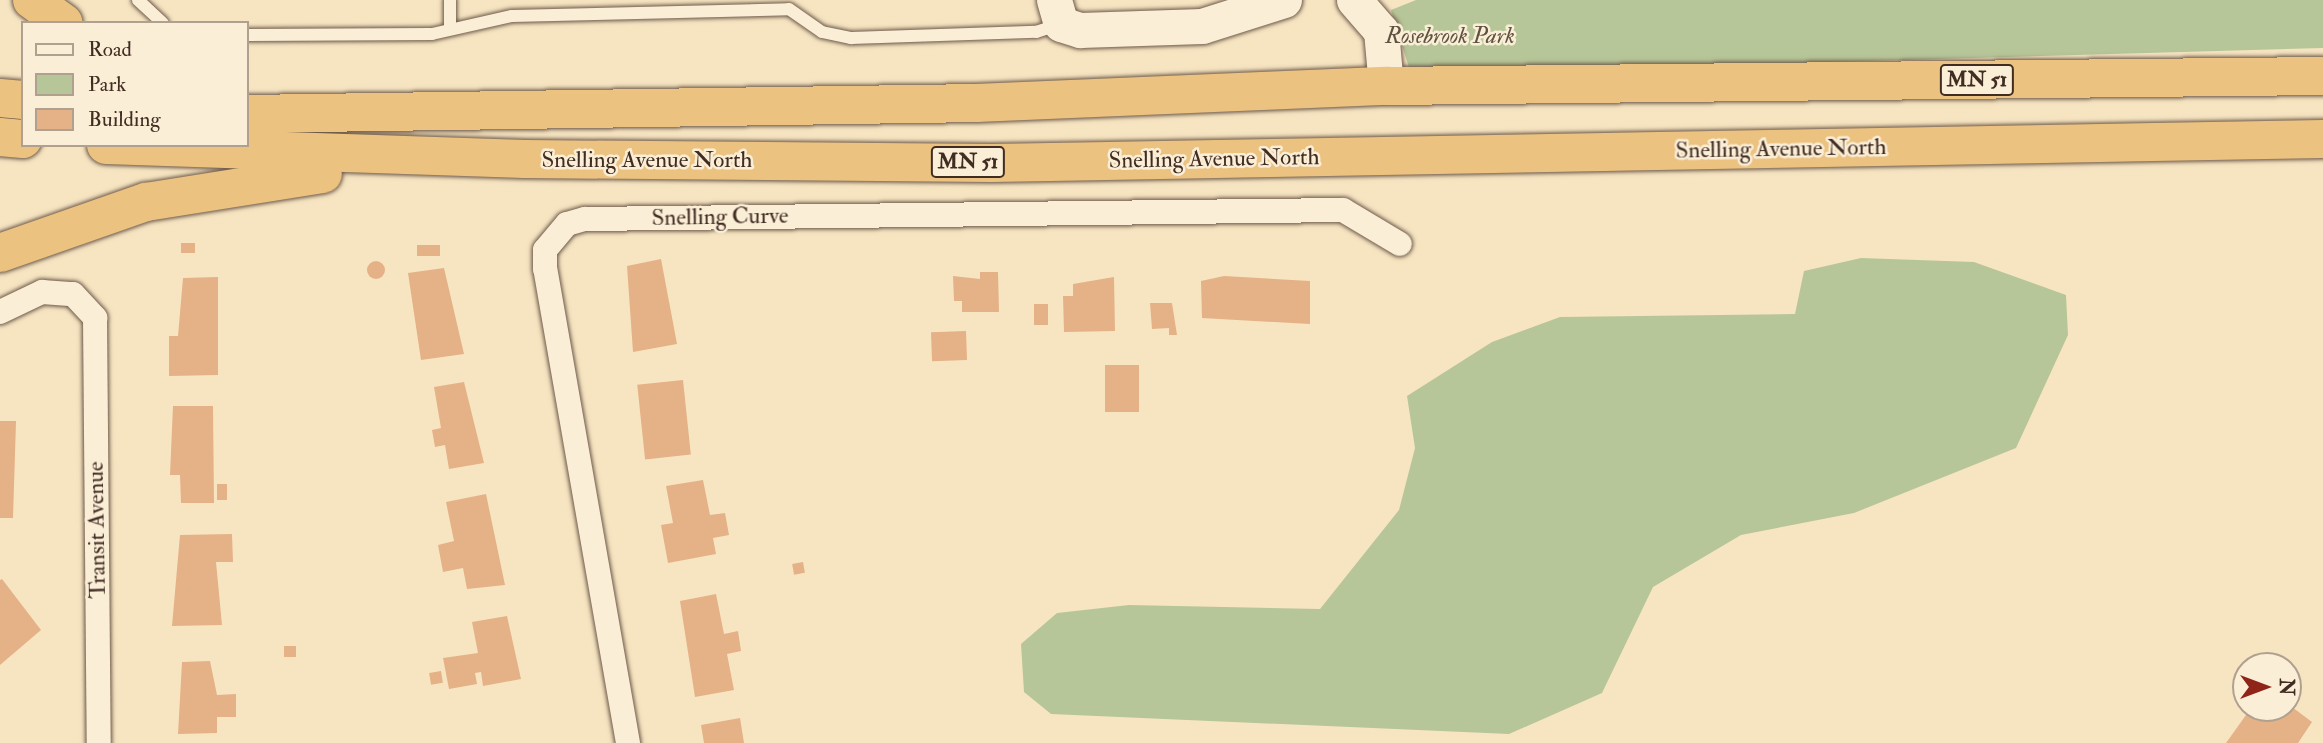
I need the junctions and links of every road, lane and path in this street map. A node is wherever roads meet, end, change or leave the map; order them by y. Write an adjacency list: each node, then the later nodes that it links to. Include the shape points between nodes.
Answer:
1 (33, 0): 8 (highway)
2 (138, 0): 9 (lane)
3 (450, 0): 10 (lane)
4 (1284, 0): 7 (street, via 1202,26 1080,30)
5 (1354, 0): 13 (street, via 1381,31)
6 (789, 4): 7 (lane, via 822,32 851,38 1036,32); 10 (lane, via 512,16)
7 (1058, 12)
8 (61, 21)
9 (161, 21)
10 (450, 27): 11 (lane, via 432,34)
11 (248, 35)
12 (2323, 76): 13 (highway, MN 51)
13 (1386, 86): 18 (highway, MN 51, via 977,103)
14 (248, 90): 18 (highway)
15 (0, 98): 16 (highway)
16 (21, 100)
17 (248, 114): 18 (highway, MN 51)
18 (338, 114)
19 (0, 137): 20 (highway)
20 (21, 139)
21 (2323, 139): 23 (highway, Snelling Avenue North / MN 51, via 992,163)
22 (166, 147): 23 (highway, Snelling Avenue North / MN 51)
23 (525, 159): 25 (highway, via 213,187 146,202)
24 (1400, 244): 28 (street, Snelling Curve, via 1343,209 585,219 567,224 545,250 544,269)
25 (0, 253)
26 (0, 312): 27 (street, Transit Avenue, via 43,292 73,294 95,318)
27 (99, 743)
28 (628, 743)

